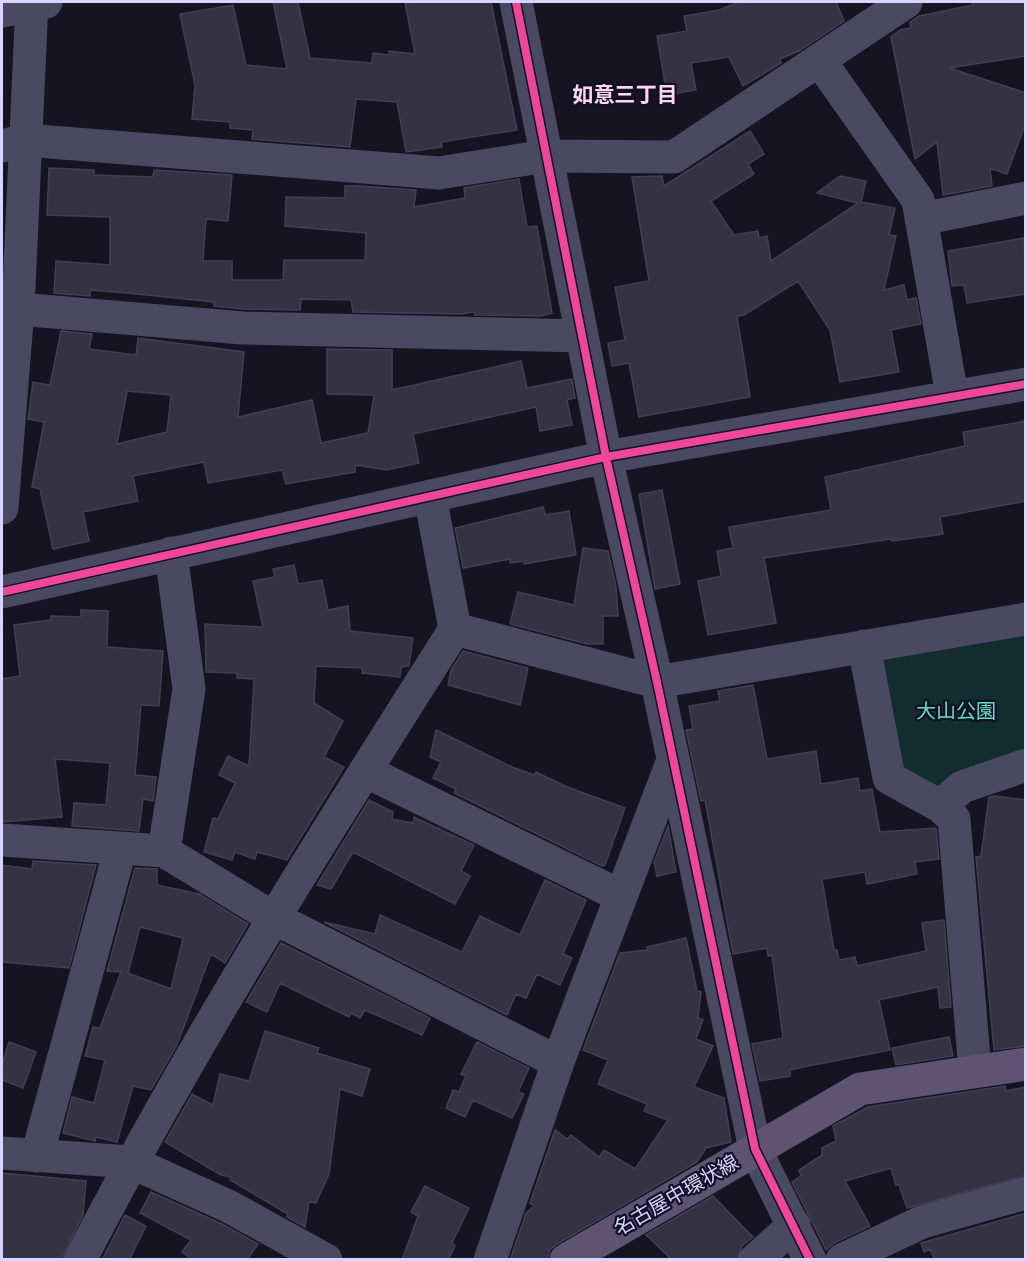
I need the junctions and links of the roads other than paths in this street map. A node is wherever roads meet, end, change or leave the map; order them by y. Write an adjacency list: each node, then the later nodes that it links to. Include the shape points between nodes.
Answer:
1 (37, 2): 4 (street); 6 (street)
2 (516, 2): 7 (street)
3 (906, 2): 5 (street)
4 (2, 10)
5 (820, 61): 7 (street, via 674,157); 9 (street, via 918,200)
6 (13, 143): 7 (street, via 439,173); 10 (street)
7 (546, 156): 11 (street)
8 (1026, 198): 9 (street)
9 (921, 219): 13 (street)
10 (18, 309): 11 (street, via 243,328); 15 (street)
11 (582, 336): 14 (street)
12 (1026, 384): 13 (street)
13 (952, 396): 14 (street)
14 (606, 457): 16 (street); 23 (street)
15 (3, 472): 17 (street)
16 (430, 496): 18 (street); 21 (street)
17 (2, 508)
18 (171, 554): 19 (street); 30 (street, via 189,689)
19 (2, 592)
20 (1026, 619): 22 (street)
21 (455, 629): 23 (street); 26 (street)
22 (864, 646): 23 (street); 27 (street, via 889,778)
23 (657, 682): 24 (street)
24 (673, 760): 31 (street); 36 (street)
25 (1026, 765): 27 (street, via 962,787)
26 (364, 771): 31 (street); 32 (street)
27 (940, 806): 35 (street, via 954,819)
28 (2, 840): 29 (street)
29 (120, 850): 30 (street); 38 (street)
30 (164, 851): 32 (street)
31 (621, 896): 33 (street)
32 (272, 917): 33 (street); 39 (street)
33 (558, 1062): 44 (street)
34 (1026, 1064): 35 (main road, 名古屋中環状線)
35 (975, 1071): 36 (main road, 名古屋中環状線, via 860,1089)
36 (754, 1149): 41 (street); 45 (main road, 名古屋中環状線)
37 (2, 1154): 38 (street)
38 (37, 1156): 39 (street)
39 (131, 1162): 42 (street); 43 (street, via 230,1207)
40 (1026, 1193): 48 (street, via 922,1222)
41 (794, 1225): 46 (street); 47 (street)
42 (80, 1260)
43 (326, 1260)
44 (490, 1260)
45 (566, 1260)
46 (755, 1260)
47 (810, 1260)
48 (842, 1260)

